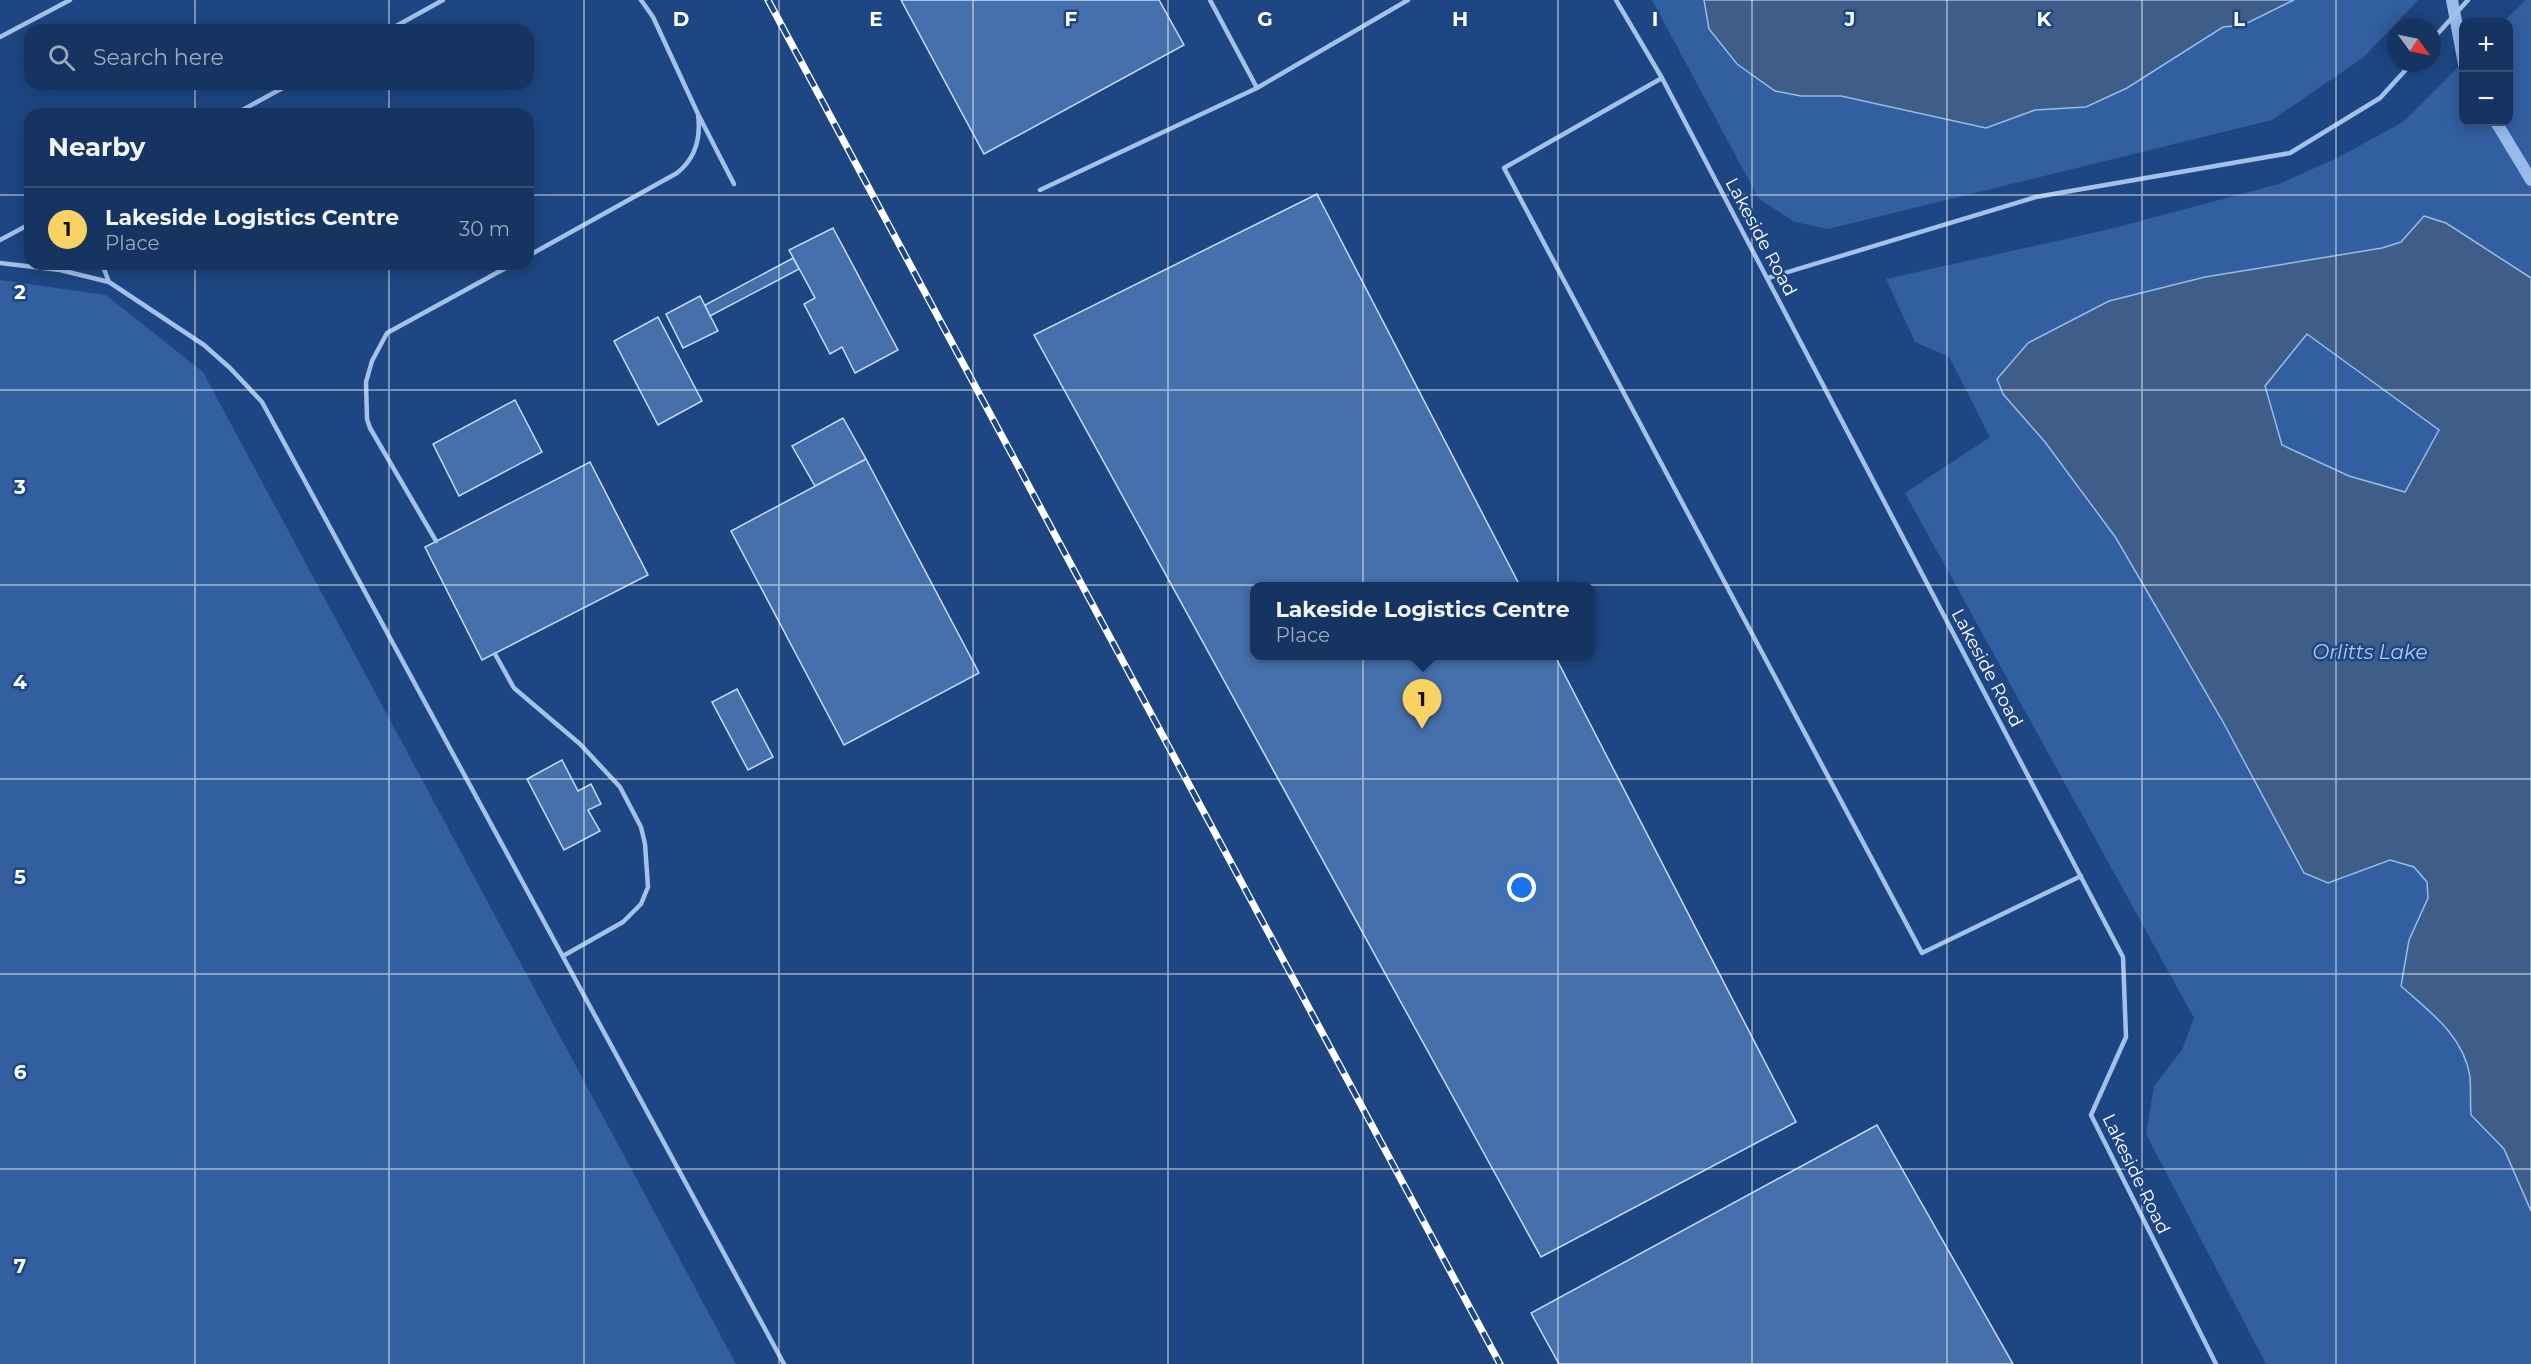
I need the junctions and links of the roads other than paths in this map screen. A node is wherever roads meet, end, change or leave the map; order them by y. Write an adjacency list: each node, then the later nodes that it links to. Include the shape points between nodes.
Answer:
1 (70, 0): 9 (lane)
2 (443, 0): 10 (lane)
3 (641, 0): 18 (lane, via 653,17)
4 (1210, 0): 15 (lane)
5 (1408, 0): 15 (lane)
6 (1616, 0): 14 (lane, Lakeside Road)
7 (2468, 0): 11 (lane)
8 (24, 24): 12 (lane)
9 (25, 24)
10 (399, 24)
11 (2441, 30)
12 (0, 37)
13 (2404, 72): 29 (lane, via 2380,98 2290,153 2036,197)
14 (1662, 78): 29 (lane, Lakeside Road); 33 (lane, via 1504,168 1922,953)
15 (1257, 88): 20 (lane)
16 (279, 90): 17 (lane)
17 (246, 108)
18 (698, 114): 19 (lane); 23 (lane, via 696,147 682,169)
19 (734, 184)
20 (1040, 190)
21 (24, 227): 22 (lane)
22 (0, 240)
23 (534, 253)
24 (0, 263): 25 (lane)
25 (24, 266)
26 (60, 270): 30 (lane)
27 (104, 270): 30 (lane)
28 (502, 270): 31 (lane, via 387,333 368,375 365,399 370,428)
29 (1768, 278): 33 (lane, Lakeside Road)
30 (109, 282): 34 (lane, via 204,345 262,402)
31 (436, 541)
32 (495, 654): 34 (lane, via 514,688 580,744 620,788 641,827 645,844 648,886 641,904 623,922)
33 (2081, 876): 36 (lane, Lakeside Road, via 2123,957 2126,1037 2091,1115)
34 (563, 956): 35 (lane)
35 (784, 1364)
36 (2216, 1364)

